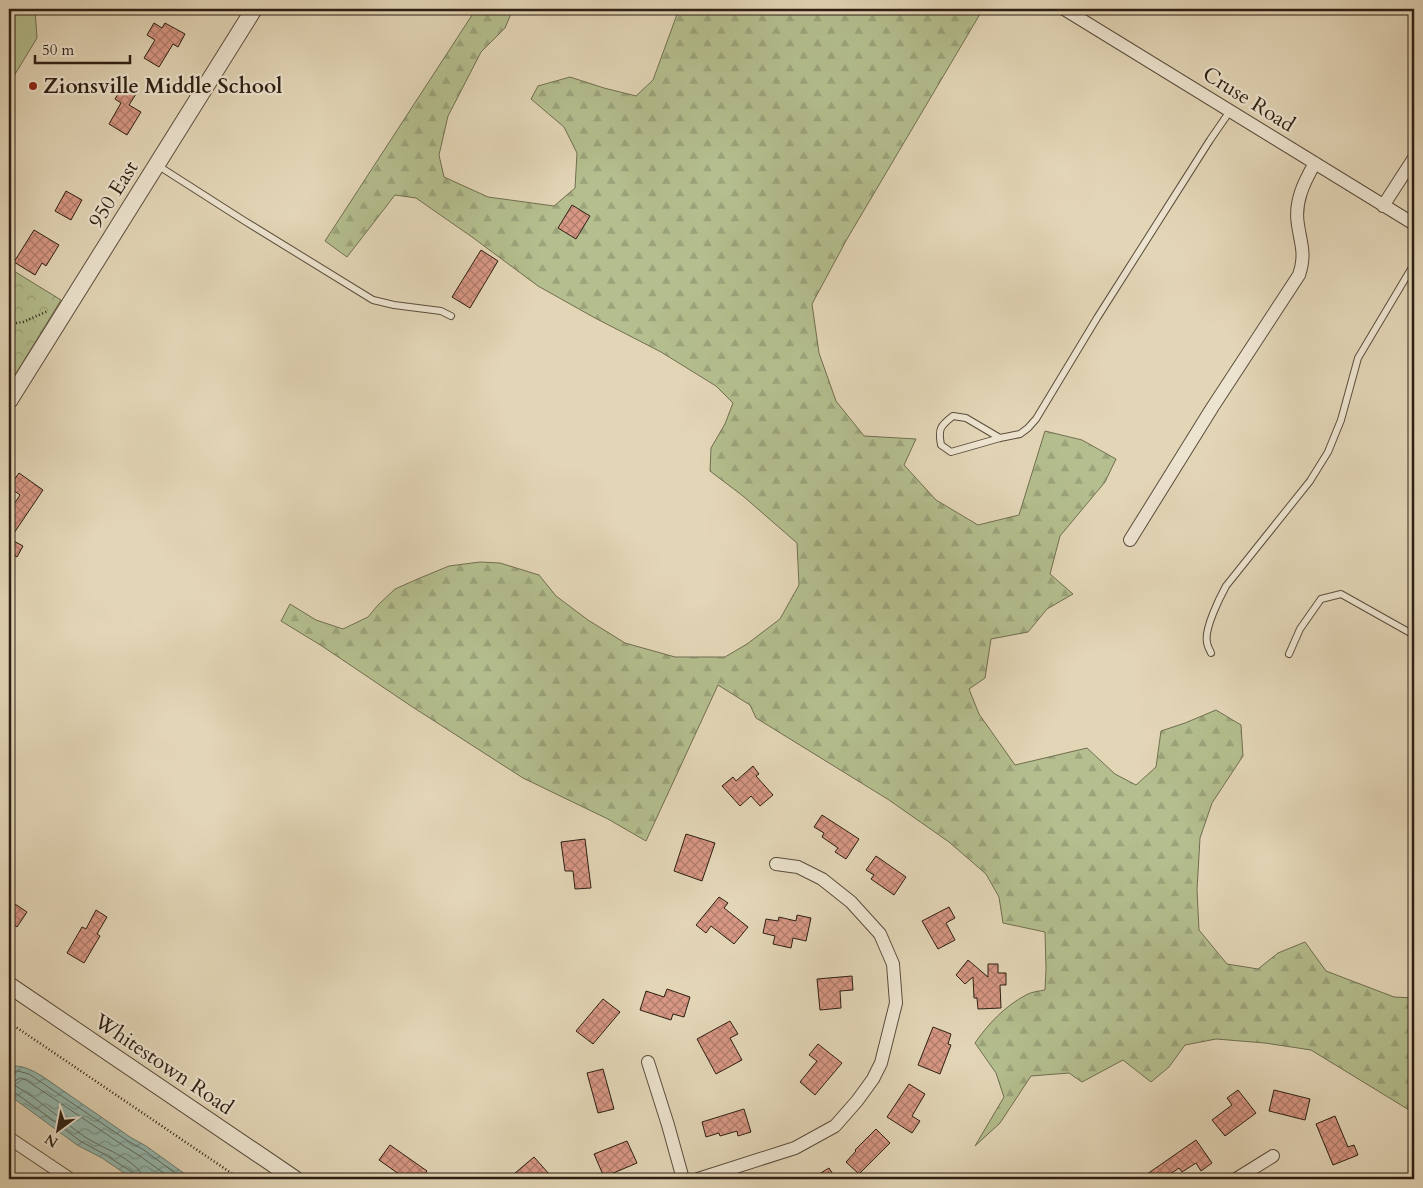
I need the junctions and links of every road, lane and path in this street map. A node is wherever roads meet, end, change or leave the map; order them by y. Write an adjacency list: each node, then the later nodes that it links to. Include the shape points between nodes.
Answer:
1 (254, 9): 6 (street, 950 East)
2 (1064, 9): 3 (street, Cruse Road)
3 (1230, 111): 5 (street, Cruse Road); 14 (lane, via 1036,419 1020,434)
4 (1414, 158): 7 (street)
5 (1315, 163): 7 (street, Cruse Road); 15 (street, via 1298,205 1297,224 1303,263 1299,274)
6 (156, 164): 10 (lane, via 373,300 441,311); 13 (street, 950 East)
7 (1383, 206): 8 (street, Cruse Road)
8 (1414, 224)
9 (1414, 264): 17 (lane, via 1358,358 1341,420 1328,452 1310,481 1226,586 1218,601 1206,640)
10 (451, 316)
11 (45, 318): 12 (path, via 51,310 23,322)
12 (9, 324)
13 (9, 401)
14 (1000, 438): 14 (lane, via 951,452 941,445 939,433 943,424 953,416 966,418)
15 (1130, 540)
16 (1414, 636): 18 (lane, via 1341,594 1321,599 1300,628)
17 (1211, 653)
18 (1289, 654)
19 (776, 864): 29 (street, via 798,867 822,879 851,902 880,934 893,964 896,1003 881,1063 857,1102 835,1126 795,1148)
20 (10, 990): 27 (street, Whitestown Road)
21 (9, 1012): 26 (path, via 12,1014 10,1023)
22 (648, 1062): 28 (street)
23 (9, 1138): 25 (street)
24 (1273, 1156): 30 (street)
25 (70, 1179)
26 (240, 1179)
27 (294, 1179)
28 (682, 1179)
29 (698, 1179)
30 (1236, 1179)

